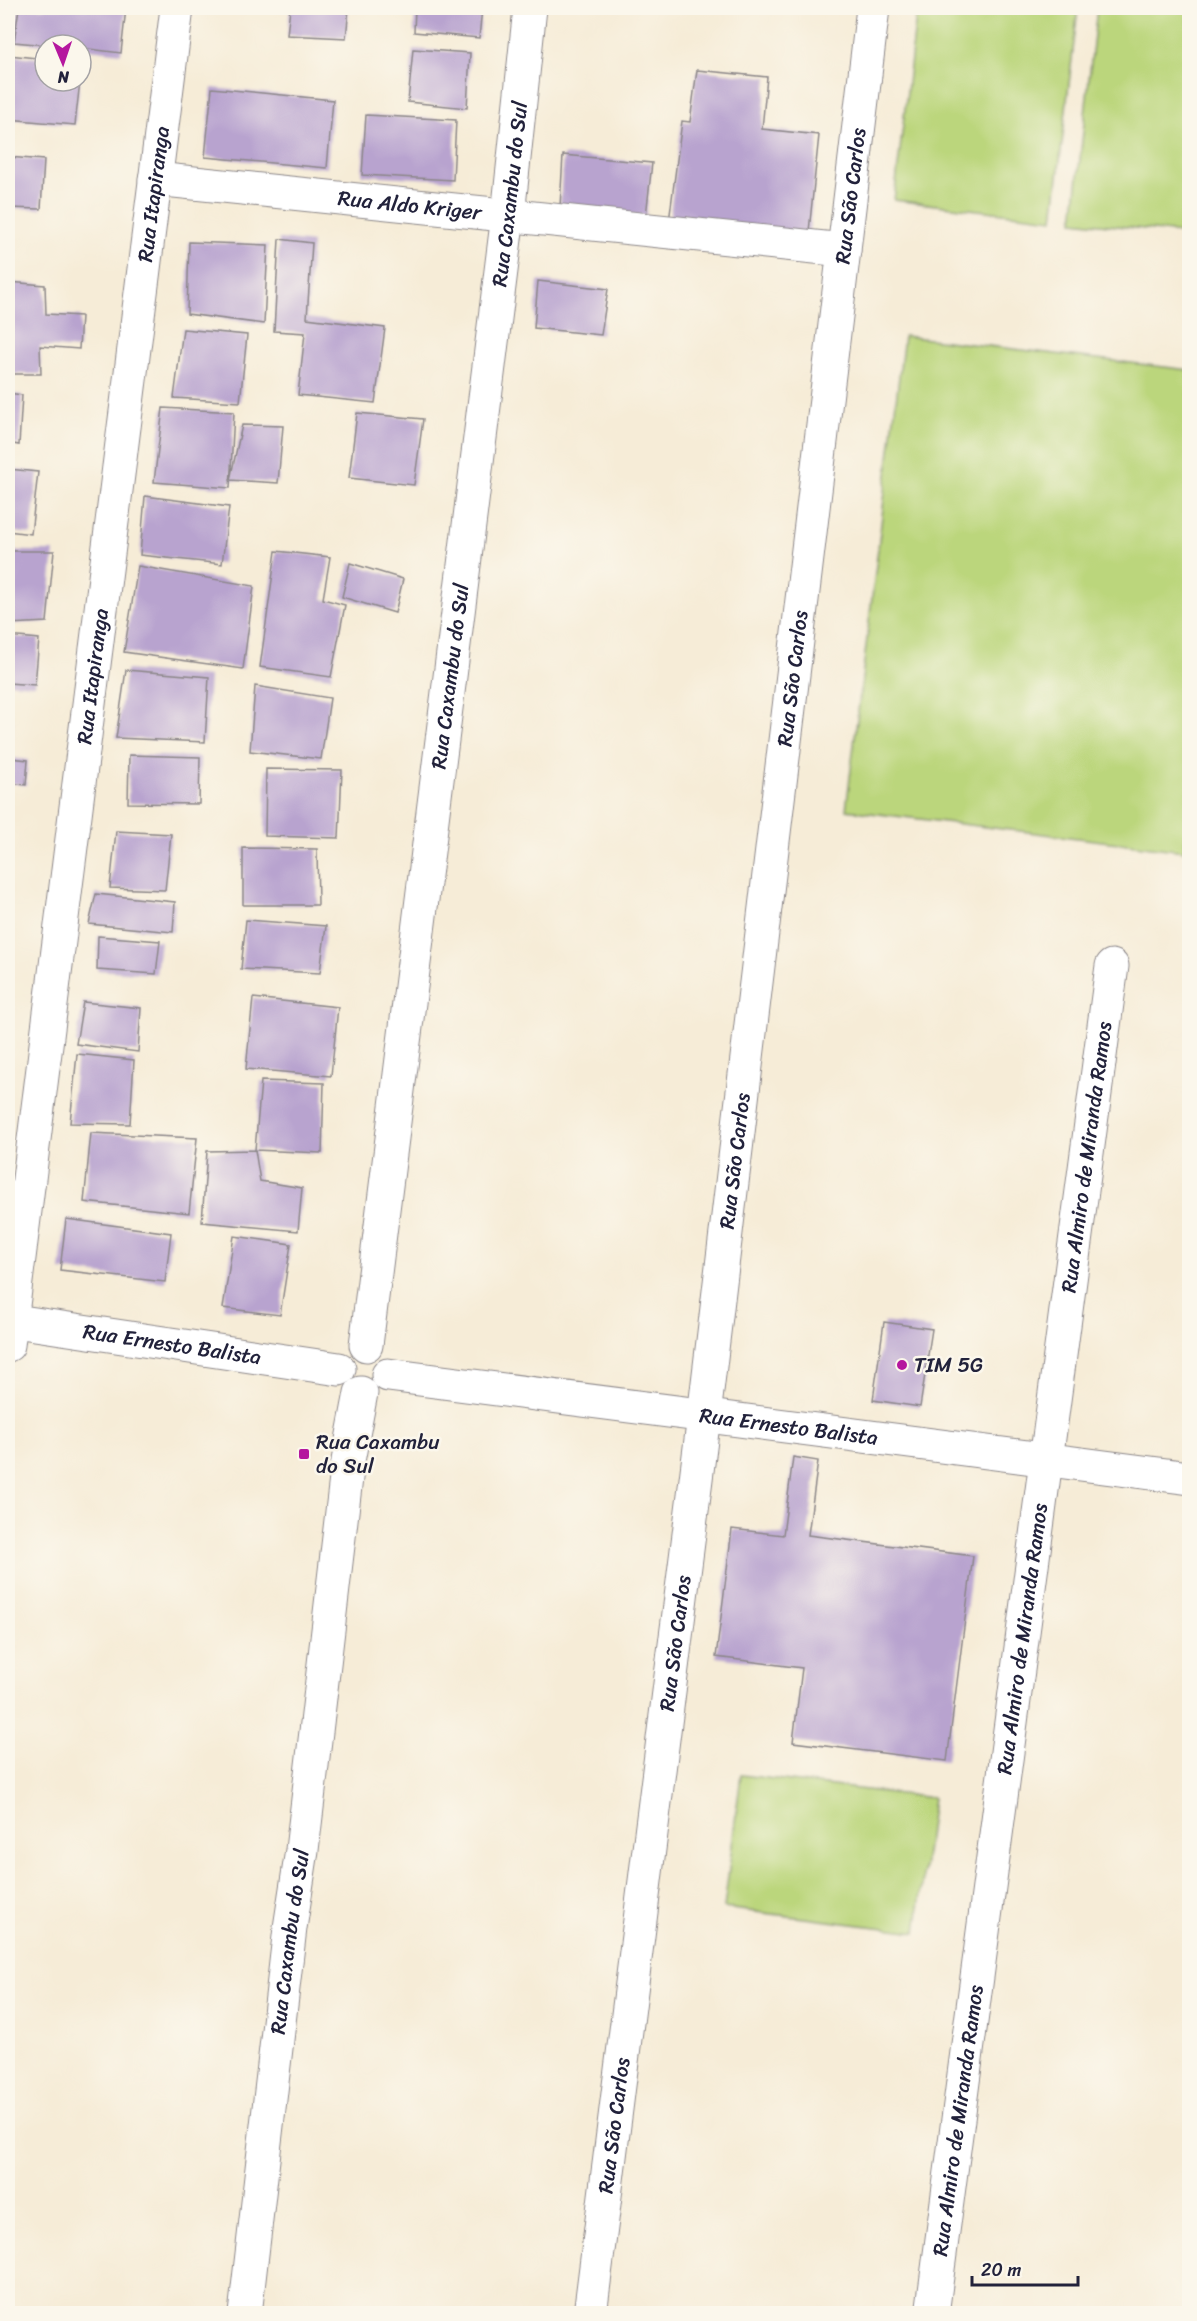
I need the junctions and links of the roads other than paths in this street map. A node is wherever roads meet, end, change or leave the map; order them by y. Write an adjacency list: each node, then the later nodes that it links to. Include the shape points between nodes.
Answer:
1 (177, 8): 4 (street, Rua Itapiranga)
2 (530, 8): 5 (street, Rua Caxambu do Sul)
3 (873, 8): 6 (street, Rua São Carlos)
4 (155, 179): 5 (street, Rua Aldo Kriger); 8 (street, Rua Itapiranga)
5 (508, 215): 6 (street, Rua Aldo Kriger); 9 (street, Rua Caxambu do Sul)
6 (844, 249): 13 (street, Rua São Carlos)
7 (1112, 966): 14 (street, Rua Almiro de Miranda Ramos)
8 (9, 1329): 10 (street, Rua Ernesto Balista)
9 (366, 1345): 10 (street, via 344,1354); 11 (street, via 386,1359)
10 (339, 1369): 12 (street, via 345,1385)
11 (388, 1375): 12 (street, via 374,1391); 13 (street, Rua Ernesto Balista)
12 (361, 1393): 16 (street, Rua Caxambu do Sul, via 348,1461)
13 (704, 1416): 14 (street, Rua Ernesto Balista); 17 (street, Rua São Carlos)
14 (1046, 1459): 15 (street, Rua Ernesto Balista); 18 (street, Rua Almiro de Miranda Ramos)
15 (1190, 1478)
16 (245, 2313)
17 (590, 2313)
18 (932, 2313)

